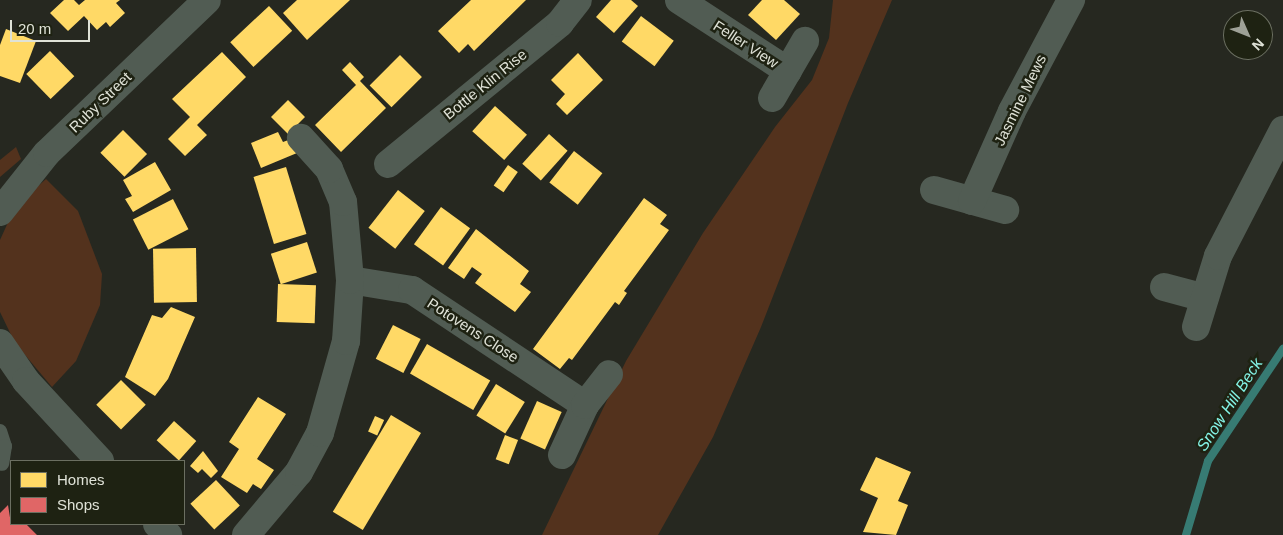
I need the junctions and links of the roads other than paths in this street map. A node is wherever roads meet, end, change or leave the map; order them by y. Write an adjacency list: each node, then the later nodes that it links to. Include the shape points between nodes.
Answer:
1 (207, 0): 14 (street, Ruby Street, via 47,153)
2 (578, 0): 10 (street, Bottle Klin Rise, via 560,23)
3 (679, 0): 6 (street, Feller View)
4 (1071, 0): 12 (street, Jasmine Mews, via 1012,111)
5 (805, 40): 6 (street, Feller View)
6 (788, 71): 7 (street, Feller View)
7 (772, 98)
8 (1283, 130): 17 (street, via 1218,256)
9 (301, 138): 15 (street, via 329,168 343,202)
10 (388, 164)
11 (934, 190): 12 (street)
12 (972, 201): 13 (street)
13 (1005, 210)
14 (0, 212)
15 (350, 280): 21 (street, Potovens Close, via 412,290); 28 (street, via 346,341 320,433 299,472)
16 (1164, 287): 17 (street)
17 (1205, 298): 18 (street)
18 (1196, 327)
19 (0, 343): 24 (street, via 26,381)
20 (609, 374): 21 (street)
21 (585, 405): 23 (street)
22 (0, 431): 25 (lane, via 5,446)
23 (562, 455)
24 (99, 460)
25 (2, 464)
26 (158, 525): 27 (street)
27 (168, 535)
28 (246, 535)

